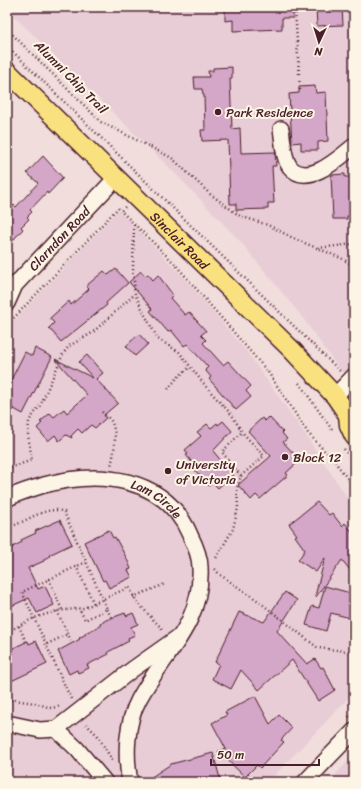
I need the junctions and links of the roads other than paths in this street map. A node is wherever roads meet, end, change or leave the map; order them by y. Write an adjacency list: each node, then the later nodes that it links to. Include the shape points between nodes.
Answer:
1 (7, 71): 4 (main road, Sinclair Road)
2 (281, 129): 3 (street, via 290,168 300,174 319,171)
3 (354, 146)
4 (116, 178): 5 (street, Clarndon Road, via 15,285); 7 (main road, Sinclair Road, via 286,344)
5 (7, 303)
6 (352, 378): 7 (street)
7 (335, 396): 8 (main road, Sinclair Road)
8 (351, 417): 9 (main road, Sinclair Road)
9 (348, 441)
10 (8, 494): 11 (street, Lam Circle, via 59,481 92,477 127,481 142,486 156,495 180,516 189,531 199,558 200,582 191,618)
11 (174, 635): 12 (street, Lam Circle); 13 (street, Lam Circle, via 175,647)
12 (133, 669): 13 (street); 15 (street, Lam Circle, via 75,708)
13 (147, 686): 18 (street, Lam Circle, via 134,712 129,731)
14 (7, 723): 15 (street, via 40,730)
15 (56, 729): 17 (street)
16 (354, 731): 19 (street)
17 (105, 782)
18 (130, 782)
19 (305, 782)

